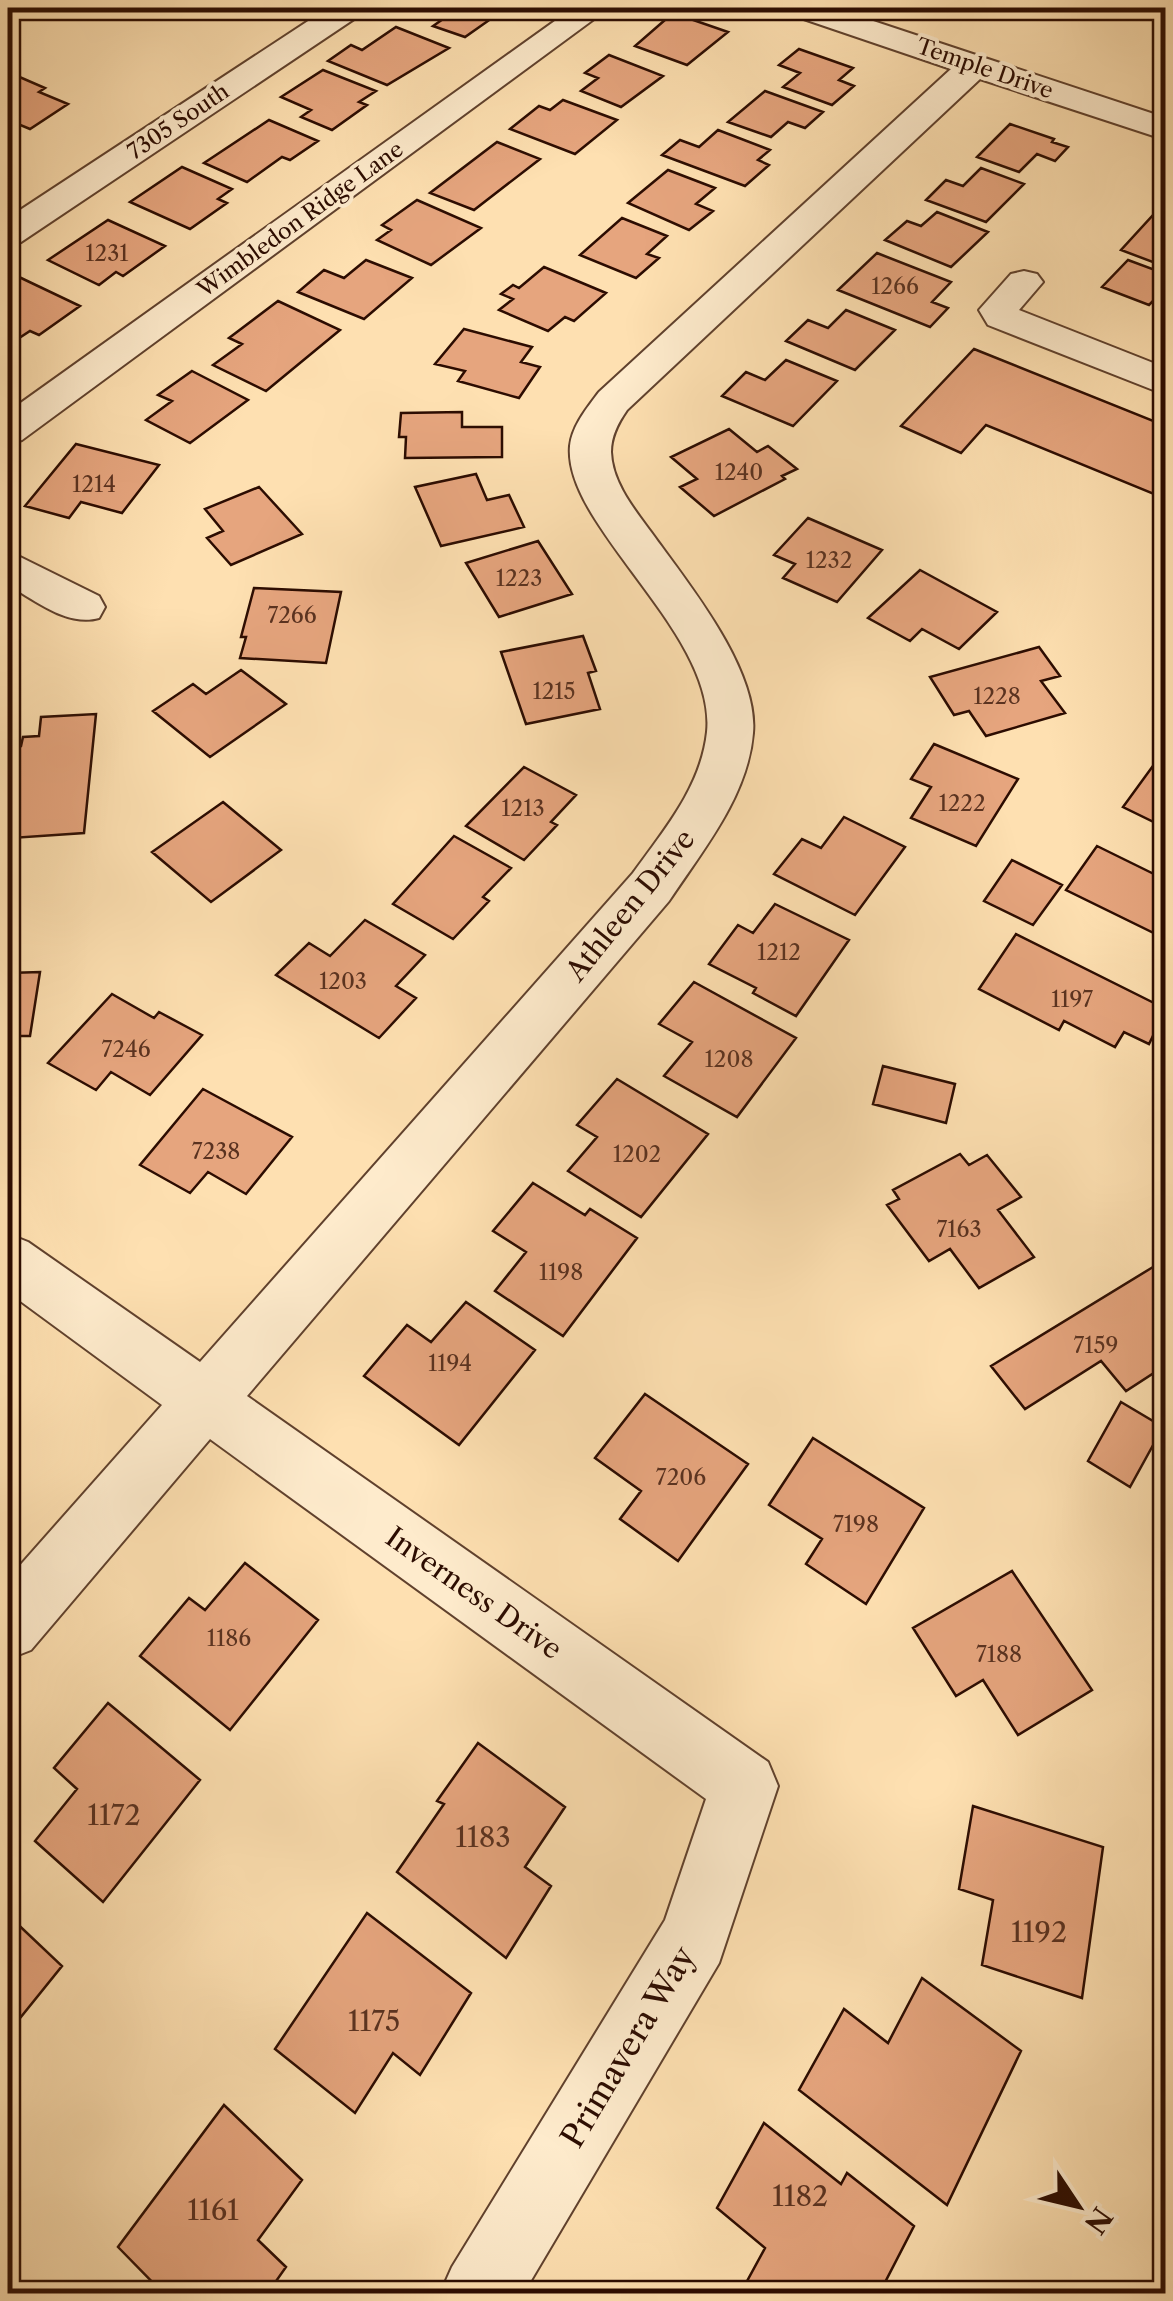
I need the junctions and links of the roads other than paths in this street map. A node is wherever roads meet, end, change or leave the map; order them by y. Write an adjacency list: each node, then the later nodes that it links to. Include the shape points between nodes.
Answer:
1 (348, 8): 6 (street, 7305 South)
2 (593, 8): 9 (street, Wimbledon Ridge Lane)
3 (803, 8): 4 (street, Temple Drive)
4 (975, 65): 5 (street, Temple Drive); 13 (street, Athleen Drive, via 597,422 588,445 592,471 721,680 731,718 716,786 651,887)
5 (1166, 130)
6 (8, 234)
7 (1024, 282): 8 (street, via 998,310 1002,317)
8 (1166, 383)
9 (8, 431)
10 (8, 566): 11 (street)
11 (83, 607)
12 (8, 1260): 13 (street, Inverness Drive)
13 (202, 1402): 14 (street, Athleen Drive); 15 (street, Inverness Drive)
14 (8, 1626)
15 (744, 1786): 16 (street, Primavera Way, via 694,1938)
16 (479, 2294)

